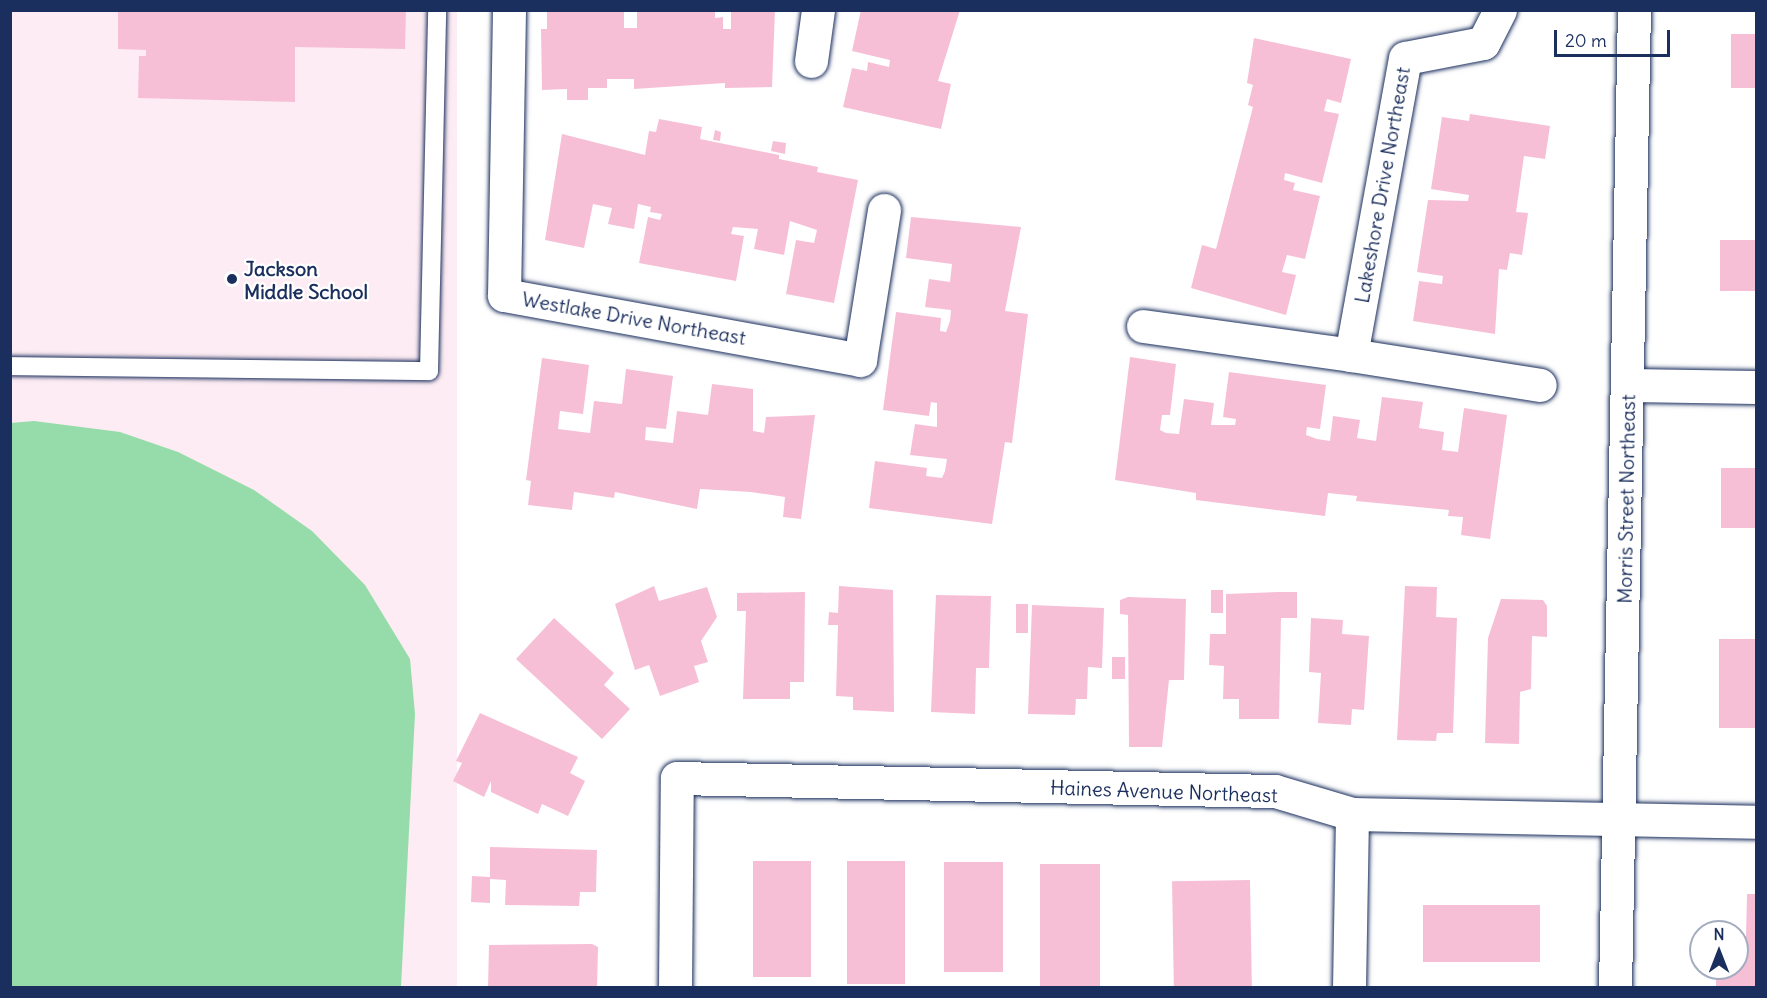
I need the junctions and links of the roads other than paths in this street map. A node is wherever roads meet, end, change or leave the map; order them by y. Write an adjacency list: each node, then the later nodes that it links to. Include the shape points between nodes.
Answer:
1 (437, 10): 10 (lane, via 429,371)
2 (509, 10): 7 (street, Westlake Drive Northeast, via 504,295 860,360)
3 (818, 10): 6 (street)
4 (1500, 10): 9 (street, Lakeshore Drive Northeast, via 1483,43 1405,58)
5 (1634, 10): 12 (street, Morris Street Northeast)
6 (811, 61)
7 (884, 210)
8 (1143, 327): 9 (street)
9 (1351, 355): 11 (street)
10 (10, 366)
11 (1540, 385)
12 (1629, 385): 13 (street); 15 (street, Morris Street Northeast)
13 (1756, 387)
14 (1352, 814): 15 (street, Haines Avenue Northeast); 17 (street, Haines Avenue Northeast, via 1275,791 677,778); 18 (street)
15 (1618, 820): 16 (street, Haines Avenue Northeast); 19 (street, Morris Street Northeast)
16 (1756, 822)
17 (675, 987)
18 (1349, 987)
19 (1615, 987)

